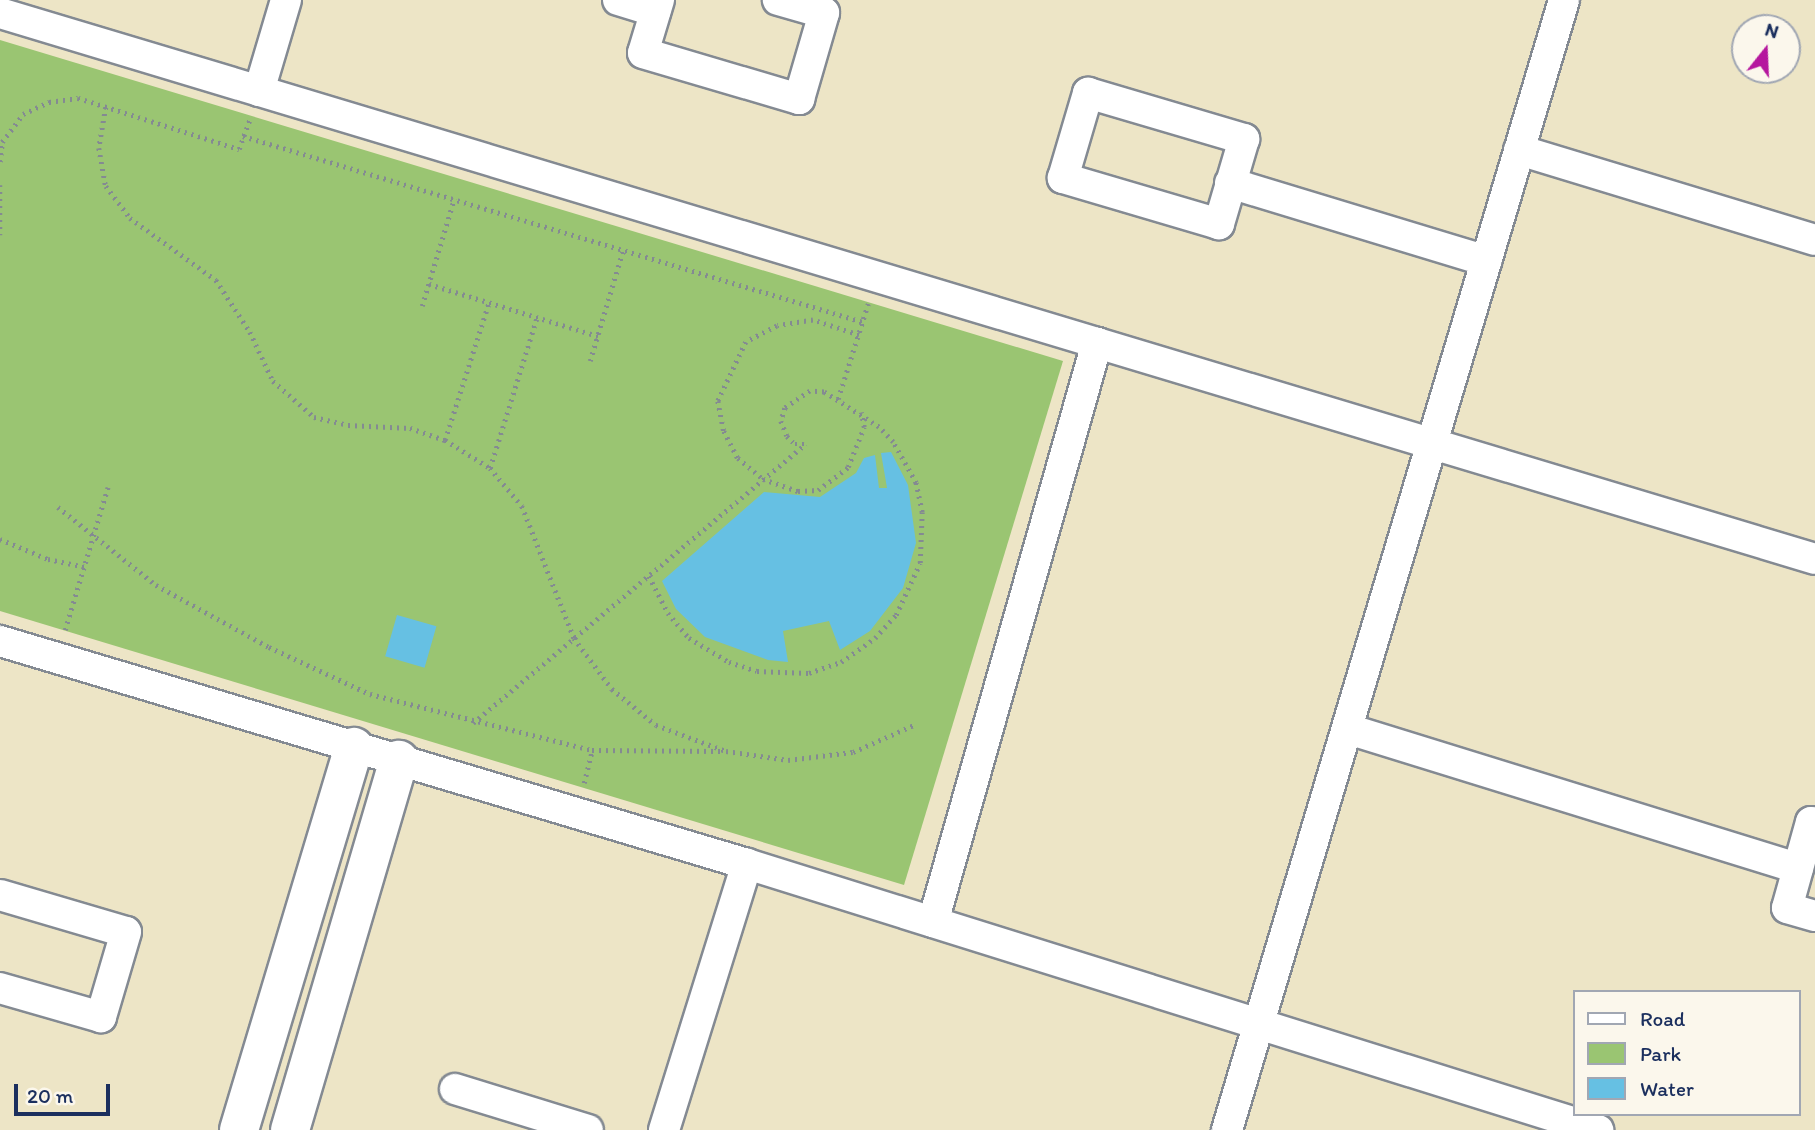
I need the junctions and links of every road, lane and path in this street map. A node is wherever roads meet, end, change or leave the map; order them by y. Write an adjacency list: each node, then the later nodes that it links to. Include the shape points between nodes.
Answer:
1 (286, 0): 7 (street)
2 (618, 0): 5 (street)
3 (778, 0): 5 (street, via 824,13 799,99 643,53)
4 (1564, 0): 11 (street)
5 (657, 6)
6 (0, 13): 7 (street)
7 (259, 91): 20 (street)
8 (106, 107): 10 (path); 12 (path, via 78,98 49,102 23,114 2,142); 32 (path, via 99,148 106,186 130,218 216,280 273,381 314,417 348,425 410,428)
9 (243, 136): 15 (path)
10 (239, 149)
11 (1519, 150): 17 (street); 19 (street)
12 (0, 162)
13 (1230, 183): 13 (street, via 1244,139 1088,93 1063,178 1219,224); 19 (street)
14 (0, 185): 16 (path)
15 (454, 199): 18 (path); 21 (path)
16 (0, 235)
17 (1815, 240)
18 (622, 250): 25 (path); 27 (path)
19 (1486, 261): 33 (street)
20 (877, 277): 25 (path); 28 (street)
21 (429, 284): 22 (path); 23 (path)
22 (489, 302): 24 (path); 32 (path)
23 (422, 306)
24 (537, 317): 27 (path); 34 (path)
25 (863, 322): 26 (path)
26 (859, 335): 30 (path); 35 (path, via 814,320 777,326 746,342 718,401 724,431 738,458)
27 (598, 336): 29 (path)
28 (1097, 343): 33 (street); 57 (street)
29 (590, 361)
30 (838, 400): 31 (path); 35 (path, via 810,391 793,399 781,421 794,444 806,443)
31 (861, 412): 35 (path, via 864,428 858,449 834,481 818,490 798,491); 42 (path, via 893,442 908,465 922,512 923,545 911,590 875,638 841,662 809,673 757,671 729,662 690,638 668,613)
32 (446, 440): 34 (path)
33 (1432, 444): 40 (street); 48 (street)
34 (490, 468): 43 (path, via 522,506)
35 (763, 480): 42 (path)
36 (108, 487): 38 (path)
37 (58, 507): 38 (path)
38 (93, 536): 41 (path); 46 (path, via 156,585 269,647 370,694)
39 (0, 540): 41 (path, via 48,559)
40 (1815, 559)
41 (85, 566): 45 (path)
42 (649, 576): 43 (path)
43 (574, 638): 46 (path); 50 (path, via 612,689 656,725)
44 (0, 641): 45 (street)
45 (57, 658): 49 (street)
46 (473, 723): 50 (path, via 593,750)
47 (916, 724): 50 (path, via 853,752 788,760)
48 (1348, 729): 54 (street); 59 (street)
49 (354, 747): 51 (street); 61 (street)
50 (726, 751)
51 (399, 760): 53 (street); 62 (street)
52 (1815, 823): 54 (street, via 1811,822)
53 (747, 864): 57 (street); 64 (street)
54 (1798, 868): 56 (street, via 1787,908)
55 (0, 895): 58 (street, via 126,932 101,1017)
56 (1815, 916)
57 (933, 922): 59 (street)
58 (0, 988)
59 (1258, 1022): 65 (street); 66 (street)
60 (455, 1089): 63 (street)
61 (239, 1130)
62 (290, 1130)
63 (588, 1130)
64 (664, 1130)
65 (1227, 1130)
66 (1598, 1130)

